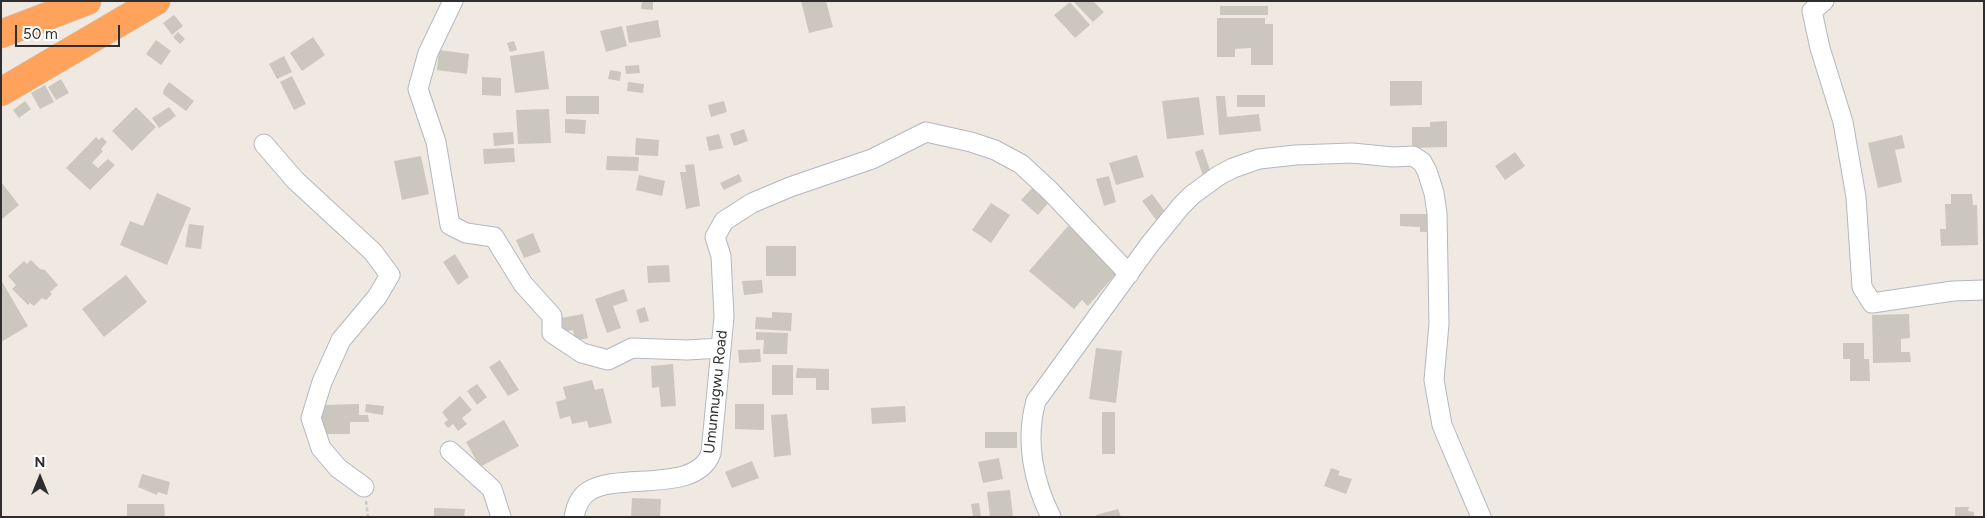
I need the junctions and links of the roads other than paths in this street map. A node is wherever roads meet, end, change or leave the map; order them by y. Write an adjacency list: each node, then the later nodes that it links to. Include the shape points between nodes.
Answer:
1 (86, 1): 5 (highway)
2 (156, 1): 6 (highway)
3 (453, 1): 10 (street, via 428,53 418,89 436,142 450,224 466,233 494,237 523,284 552,316 552,333 582,353 608,360 632,348)
4 (1824, 1): 9 (street, via 1812,11 1843,122 1856,197 1862,288 1872,304 1952,291)
5 (1, 34)
6 (1, 92)
7 (264, 144): 12 (street, via 295,180 373,252 390,275 377,297 341,340 322,382 311,418 321,448 338,468)
8 (1129, 274): 10 (street, Umunnugwu Road, via 1021,164 995,150 926,132 872,159 752,204 724,221 715,237 721,256 724,317); 15 (street, via 1036,401 1030,439 1036,474); 16 (street, via 1181,206 1198,190 1233,168 1259,160 1296,155 1413,156 1422,162 1434,193 1437,213 1439,324 1434,380 1438,410)
9 (1984, 290)
10 (721, 348): 14 (street, Umunnugwu Road, via 711,453 703,467 696,472 662,480 600,486 588,491 576,505)
11 (450, 451): 13 (street, via 492,489)
12 (364, 487)
13 (501, 517)
14 (574, 517)
15 (1051, 517)
16 (1481, 517)

